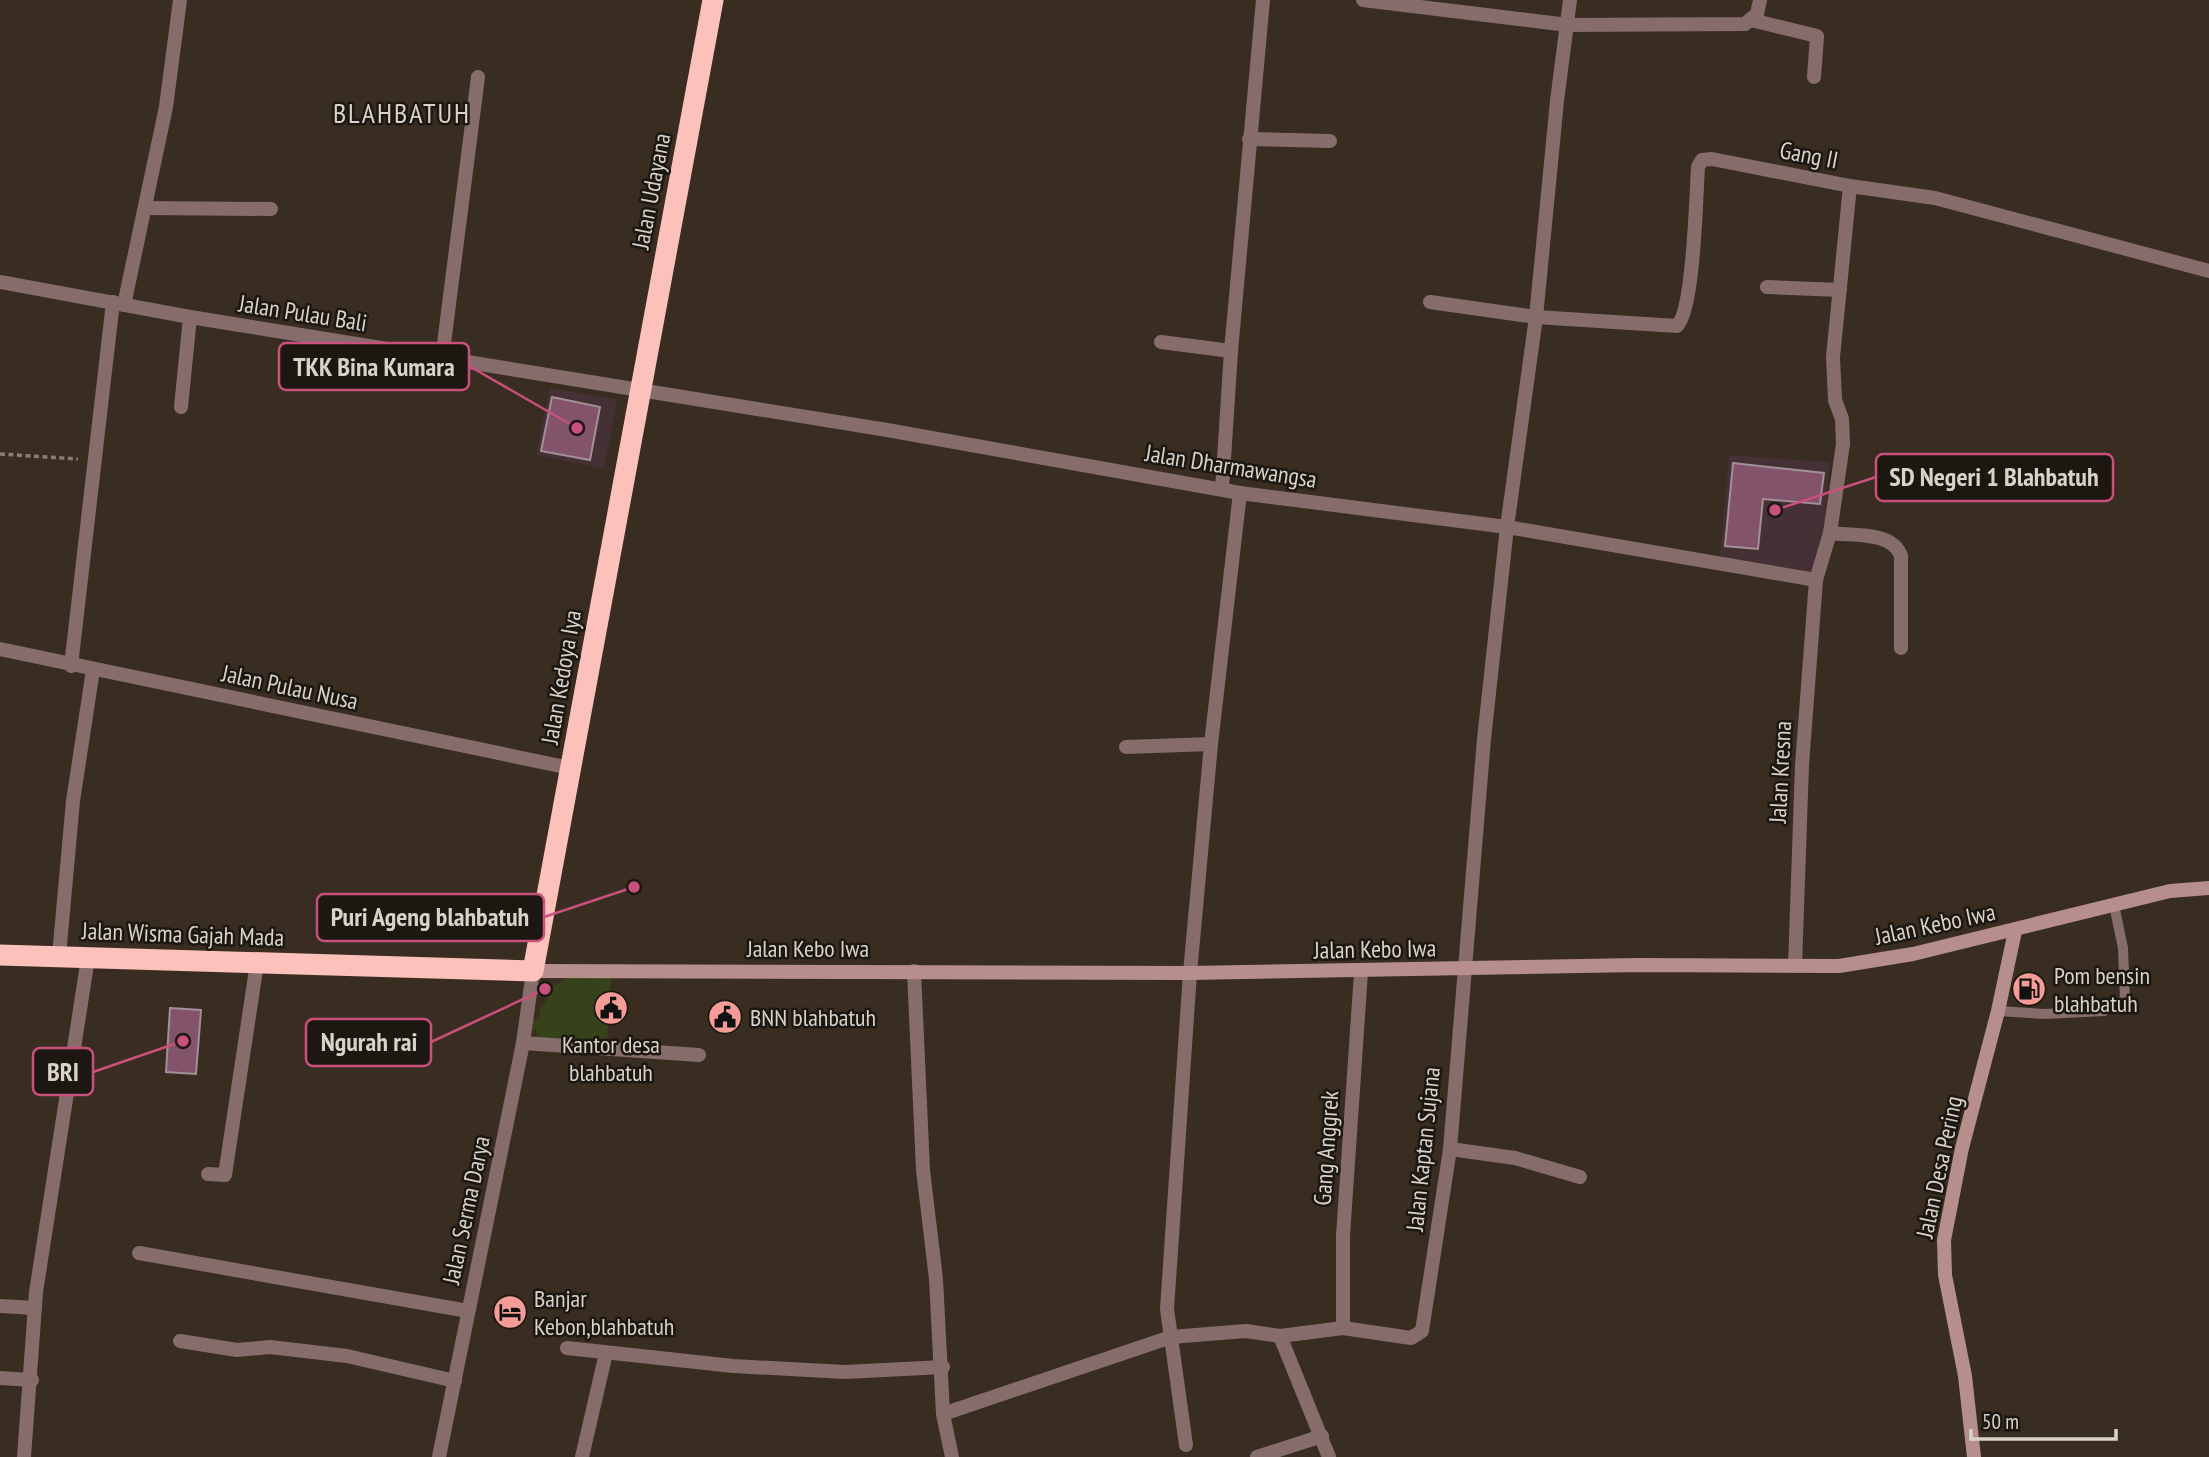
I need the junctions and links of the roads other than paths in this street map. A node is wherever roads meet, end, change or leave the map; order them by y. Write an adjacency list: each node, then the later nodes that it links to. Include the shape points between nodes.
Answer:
1 (180, 0): 14 (street, via 166,107)
2 (713, 0): 27 (highway, Jalan Udayana)
3 (1263, 0): 11 (street)
4 (1363, 0): 8 (street)
5 (1570, 0): 8 (street, Jalan Kaptan Sujana)
6 (1760, 0): 7 (street)
7 (1751, 20): 8 (street, via 1745,24); 10 (street, via 1817,36)
8 (1568, 25): 23 (street, Jalan Kaptan Sujana)
9 (478, 76): 26 (street)
10 (1814, 77)
11 (1250, 139): 12 (street); 25 (street)
12 (1330, 141)
13 (1850, 186): 16 (street, Gang II, via 1935,198); 19 (street, Jalan Kresna); 23 (street, Gang II, via 1702,160 1680,323 1673,327)
14 (145, 208): 15 (street); 21 (street)
15 (271, 209)
16 (2209, 271)
17 (0, 282): 21 (street, Jalan Pulau Bali)
18 (1767, 287): 19 (street)
19 (1840, 290): 32 (street, Jalan Kresna, via 1833,357 1843,444)
20 (1430, 302): 23 (street)
21 (119, 303): 22 (street, Jalan Pulau Bali); 36 (street, via 93,460)
22 (190, 317): 26 (street, Jalan Pulau Bali); 28 (street)
23 (1536, 317): 31 (street, Jalan Kaptan Sujana)
24 (1161, 342): 25 (street)
25 (1231, 351): 29 (street)
26 (442, 359): 27 (street, Jalan Pulau Bali)
27 (640, 391): 29 (street, Jalan Dharmawangsa); 40 (highway, Jalan Kedoya Iya)
28 (181, 407)
29 (1222, 489): 30 (street, Jalan Dharmawangsa)
30 (1240, 493): 31 (street, Jalan Dharmawangsa); 38 (street)
31 (1507, 527): 33 (street, Jalan Dharmawangsa); 51 (street, Jalan Kaptan Sujana)
32 (1830, 533): 33 (street, Jalan Kresna); 34 (street, via 1897,545 1901,556)
33 (1816, 580): 48 (street, Jalan Kresna, via 1802,765)
34 (1901, 648)
35 (0, 649): 36 (street, Jalan Pulau Nusa)
36 (71, 666): 37 (street, Jalan Pulau Nusa)
37 (93, 670): 40 (street, Jalan Pulau Nusa); 45 (street, via 73,801)
38 (1211, 744): 39 (street); 53 (street)
39 (1126, 747)
40 (570, 768): 49 (highway, Jalan Kedoya Iya)
41 (2209, 888): 42 (main road, Jalan Kebo Iwa, via 2170,891)
42 (2114, 905): 43 (main road, Jalan Kebo Iwa); 54 (lane, via 2123,948 2124,1000 2104,1011)
43 (2015, 930): 48 (main road, Jalan Kebo Iwa, via 1886,959); 54 (main road, Jalan Desa Pering)
44 (0, 955): 45 (highway, Jalan Wisma Gajah Mada)
45 (59, 956): 46 (highway, Jalan Wisma Gajah Mada)
46 (88, 958): 47 (highway, Jalan Wisma Gajah Mada); 62 (street)
47 (257, 963): 49 (highway, Jalan Wisma Gajah Mada); 58 (street, via 225,1175)
48 (1795, 966): 51 (main road, Jalan Kebo Iwa)
49 (533, 971): 50 (main road, Jalan Kebo Iwa); 55 (street, Jalan Serma Darya)
50 (914, 971): 53 (main road, Jalan Kebo Iwa); 70 (street, via 923,1170)
51 (1462, 971): 52 (main road, Jalan Kebo Iwa); 57 (street, Jalan Kaptan Sujana)
52 (1361, 972): 53 (main road, Jalan Kebo Iwa); 64 (street, Gang Anggrek, via 1342,1236)
53 (1190, 973): 65 (street)
54 (1998, 1011): 83 (main road, Jalan Desa Pering, via 1944,1240 1944,1275 1965,1376)
55 (523, 1043): 56 (street); 63 (street, Jalan Serma Darya)
56 (699, 1055)
57 (1450, 1149): 59 (street, via 1515,1158); 64 (street, Jalan Kaptan Sujana, via 1422,1331 1411,1338)
58 (208, 1174)
59 (1580, 1177)
60 (139, 1253): 63 (street)
61 (0, 1306): 62 (street)
62 (35, 1308): 72 (street)
63 (468, 1311): 73 (street, Jalan Serma Darya)
64 (1343, 1328): 66 (street)
65 (1170, 1329): 66 (street); 74 (street); 76 (street)
66 (1280, 1336): 75 (street)
67 (180, 1341): 73 (street, via 237,1350 270,1347 347,1356)
68 (567, 1348): 69 (street)
69 (606, 1353): 70 (street, via 845,1372); 79 (street)
70 (943, 1367): 74 (street)
71 (0, 1378): 72 (street)
72 (32, 1380): 77 (street)
73 (455, 1381): 78 (street, Jalan Serma Darya)
74 (943, 1414): 80 (street)
75 (1322, 1436): 81 (street); 82 (street)
76 (1186, 1445)
77 (24, 1457)
78 (439, 1457)
79 (582, 1457)
80 (952, 1457)
81 (1257, 1457)
82 (1329, 1457)
83 (1974, 1457)

